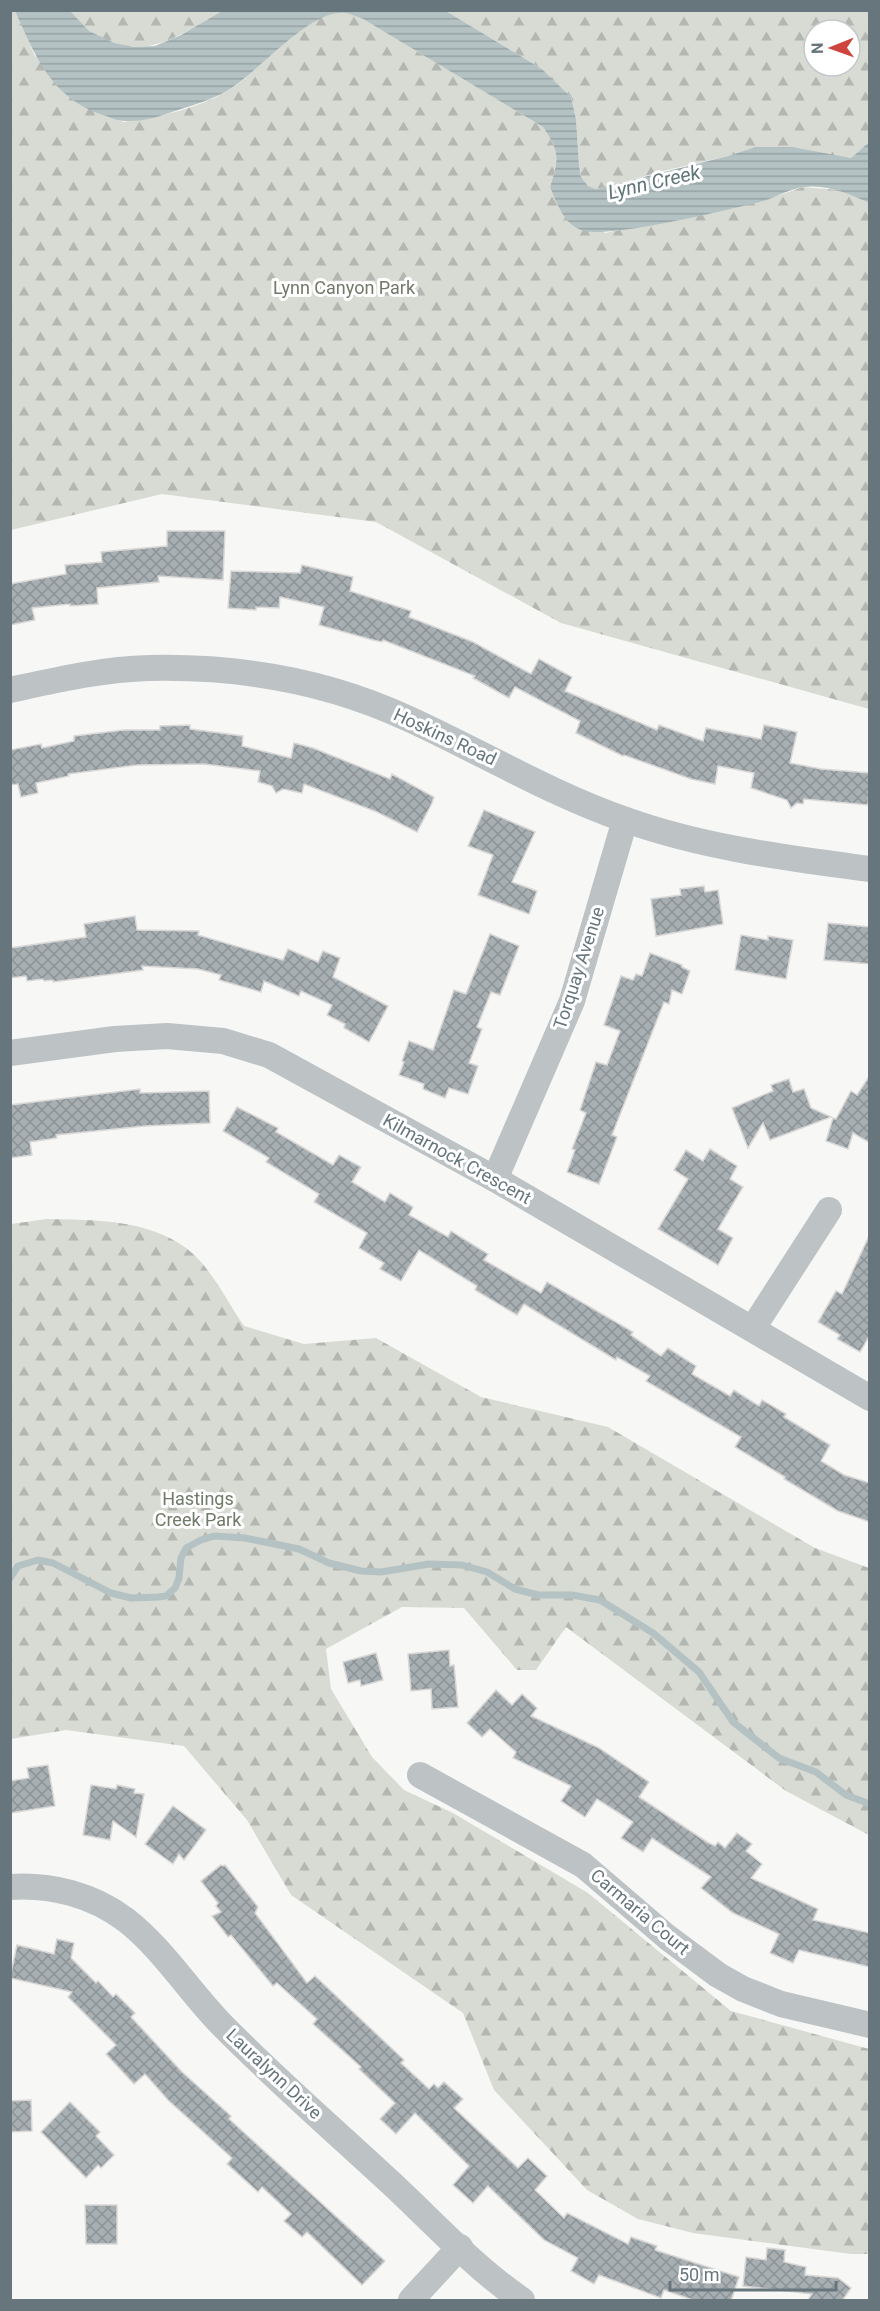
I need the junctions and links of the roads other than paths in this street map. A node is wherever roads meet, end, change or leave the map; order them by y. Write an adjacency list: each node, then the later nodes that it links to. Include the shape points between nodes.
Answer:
1 (10, 690): 2 (street, Hoskins Road, via 148,668 267,675 347,694 407,718 545,786)
2 (625, 820): 3 (street, Hoskins Road, via 706,844); 5 (street, Torquay Avenue, via 572,1001)
3 (870, 869)
4 (10, 1053): 5 (street, Kilmarnock Crescent, via 167,1036 223,1041 269,1055)
5 (495, 1179): 7 (street, Kilmarnock Crescent)
6 (829, 1210): 7 (street)
7 (753, 1328): 8 (street, Kilmarnock Crescent)
8 (870, 1398)
9 (420, 1775): 11 (street, Carmaria Court, via 584,1865 718,1975 781,2004)
10 (10, 1887): 12 (street, Lauralynn Drive, via 60,1889 93,1900 126,1920 157,1949 221,2024)
11 (870, 2025)
12 (460, 2247): 13 (street); 14 (street, Lauralynn Drive)
13 (411, 2301)
14 (522, 2301)

